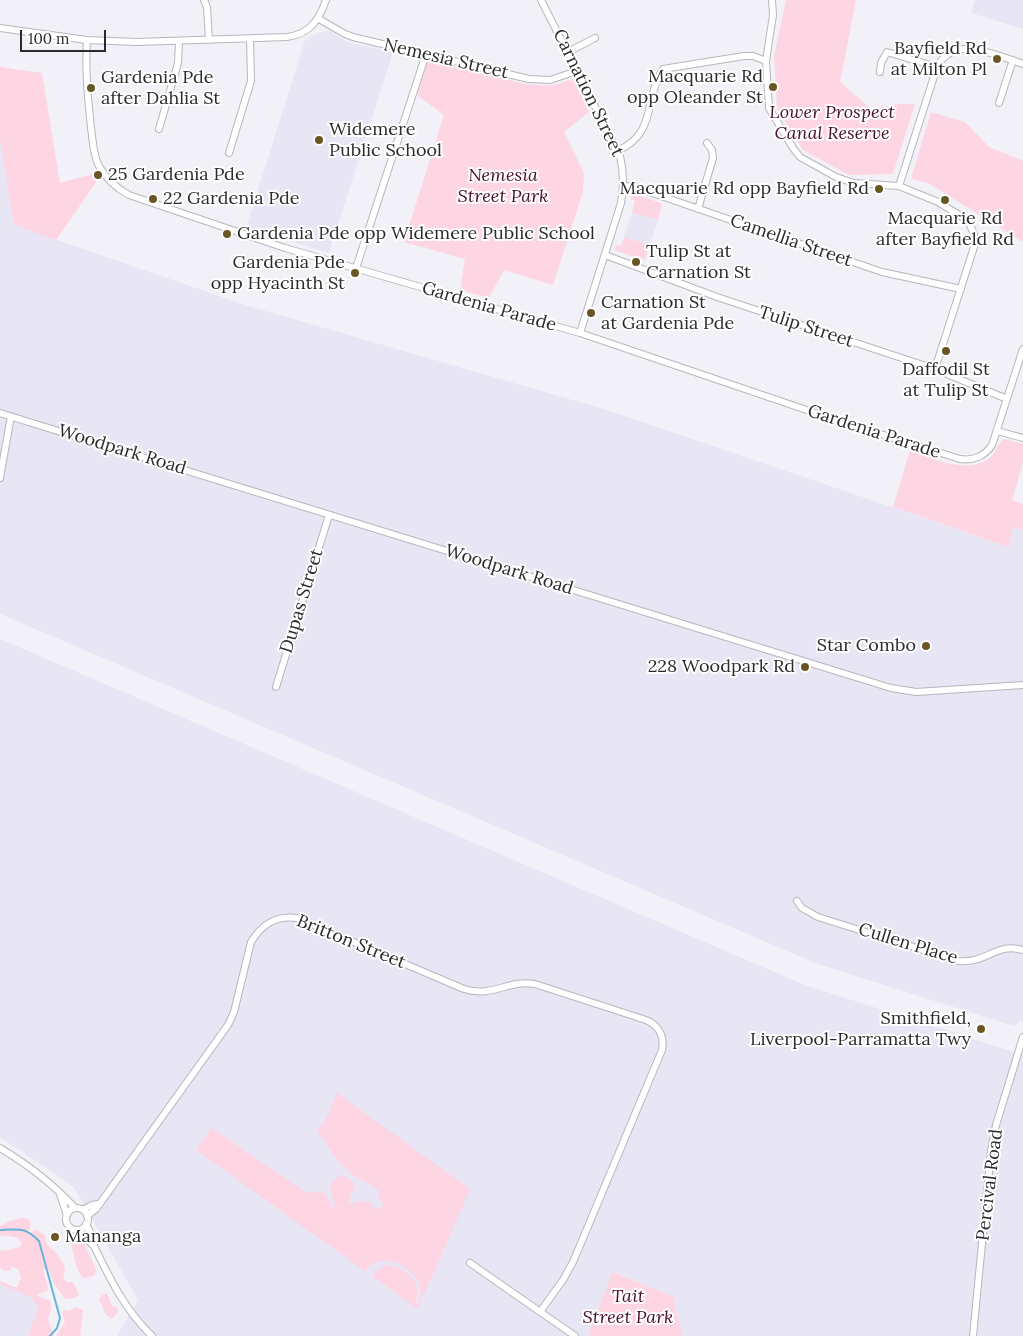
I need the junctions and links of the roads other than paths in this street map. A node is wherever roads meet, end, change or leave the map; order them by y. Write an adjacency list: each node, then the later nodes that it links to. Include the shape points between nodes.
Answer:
1 (204, 0): 10 (street)
2 (326, 0): 5 (street)
3 (541, 0): 12 (street, Carnation Street)
4 (772, 0): 15 (street)
5 (319, 19): 8 (street, via 299,35); 13 (street, Nemesia Street, via 351,37)
6 (0, 28): 9 (street)
7 (595, 38): 12 (street)
8 (250, 39): 10 (street); 24 (street, via 251,81)
9 (87, 40): 11 (street); 29 (street, Gardenia Parade, via 86,73 94,150 98,164 112,184 129,195)
10 (209, 40): 11 (street)
11 (179, 42): 21 (street, via 178,63)
12 (568, 52): 18 (street, Carnation Street)
13 (426, 54): 18 (street, Nemesia Street, via 534,80 554,79); 29 (street)
14 (1012, 60): 16 (street); 17 (street, via 966,48 949,54); 20 (street)
15 (766, 61): 23 (street, via 753,56 663,70 642,131); 26 (street, via 769,108 800,157 854,183)
16 (1023, 64)
17 (937, 68): 19 (street, via 887,52); 26 (street)
18 (577, 71): 23 (street, Carnation Street)
19 (880, 72)
20 (999, 103)
21 (159, 129)
22 (707, 143): 27 (street, via 712,150 713,161)
23 (617, 151): 25 (street, Carnation Street, via 623,168)
24 (229, 153)
25 (624, 186): 27 (street, Camellia Street); 28 (street, Carnation Street)
26 (899, 186): 30 (street, via 938,202 969,223 975,244)
27 (698, 209): 30 (street, Camellia Street, via 882,272)
28 (605, 255): 31 (street, Carnation Street); 33 (street, Tulip Street, via 717,297)
29 (356, 268): 31 (street, Gardenia Parade)
30 (961, 289): 33 (street)
31 (580, 333): 37 (street, Gardenia Parade, via 960,459 974,459 984,454 992,445)
32 (1023, 349): 34 (street, Gardenia Parade)
33 (935, 369): 34 (street, Tulip Street)
34 (1007, 400): 37 (street, Gardenia Parade)
35 (0, 412): 36 (street, Woodpark Road)
36 (11, 416): 39 (street); 40 (street, Woodpark Road)
37 (997, 431): 38 (street)
38 (1023, 438)
39 (0, 478)
40 (329, 515): 41 (street, Woodpark Road, via 891,688 916,692); 42 (street, Dupas Street)
41 (1023, 685)
42 (276, 687)
43 (797, 901): 44 (street, Cullen Place, via 802,908 818,917 958,961 977,960 1004,948)
44 (1023, 950)
45 (1022, 1040): 57 (street, Percival Road, via 991,1151)
46 (0, 1148): 47 (street, via 34,1170)
47 (60, 1194): 48 (street); 49 (street)
48 (75, 1208): 49 (street); 50 (street)
49 (67, 1215): 51 (street, via 66,1222 70,1228)
50 (85, 1217): 51 (street); 52 (street); 54 (street, Britton Street, via 92,1205 98,1204 113,1186 228,1025 251,942 264,926 277,919 291,918 472,992 530,983 646,1020 661,1032 662,1050 573,1262)
51 (78, 1230): 52 (street)
52 (94, 1246): 55 (street, via 123,1302)
53 (470, 1263): 54 (street)
54 (540, 1312): 56 (street)
55 (152, 1336)
56 (574, 1336)
57 (973, 1336)

